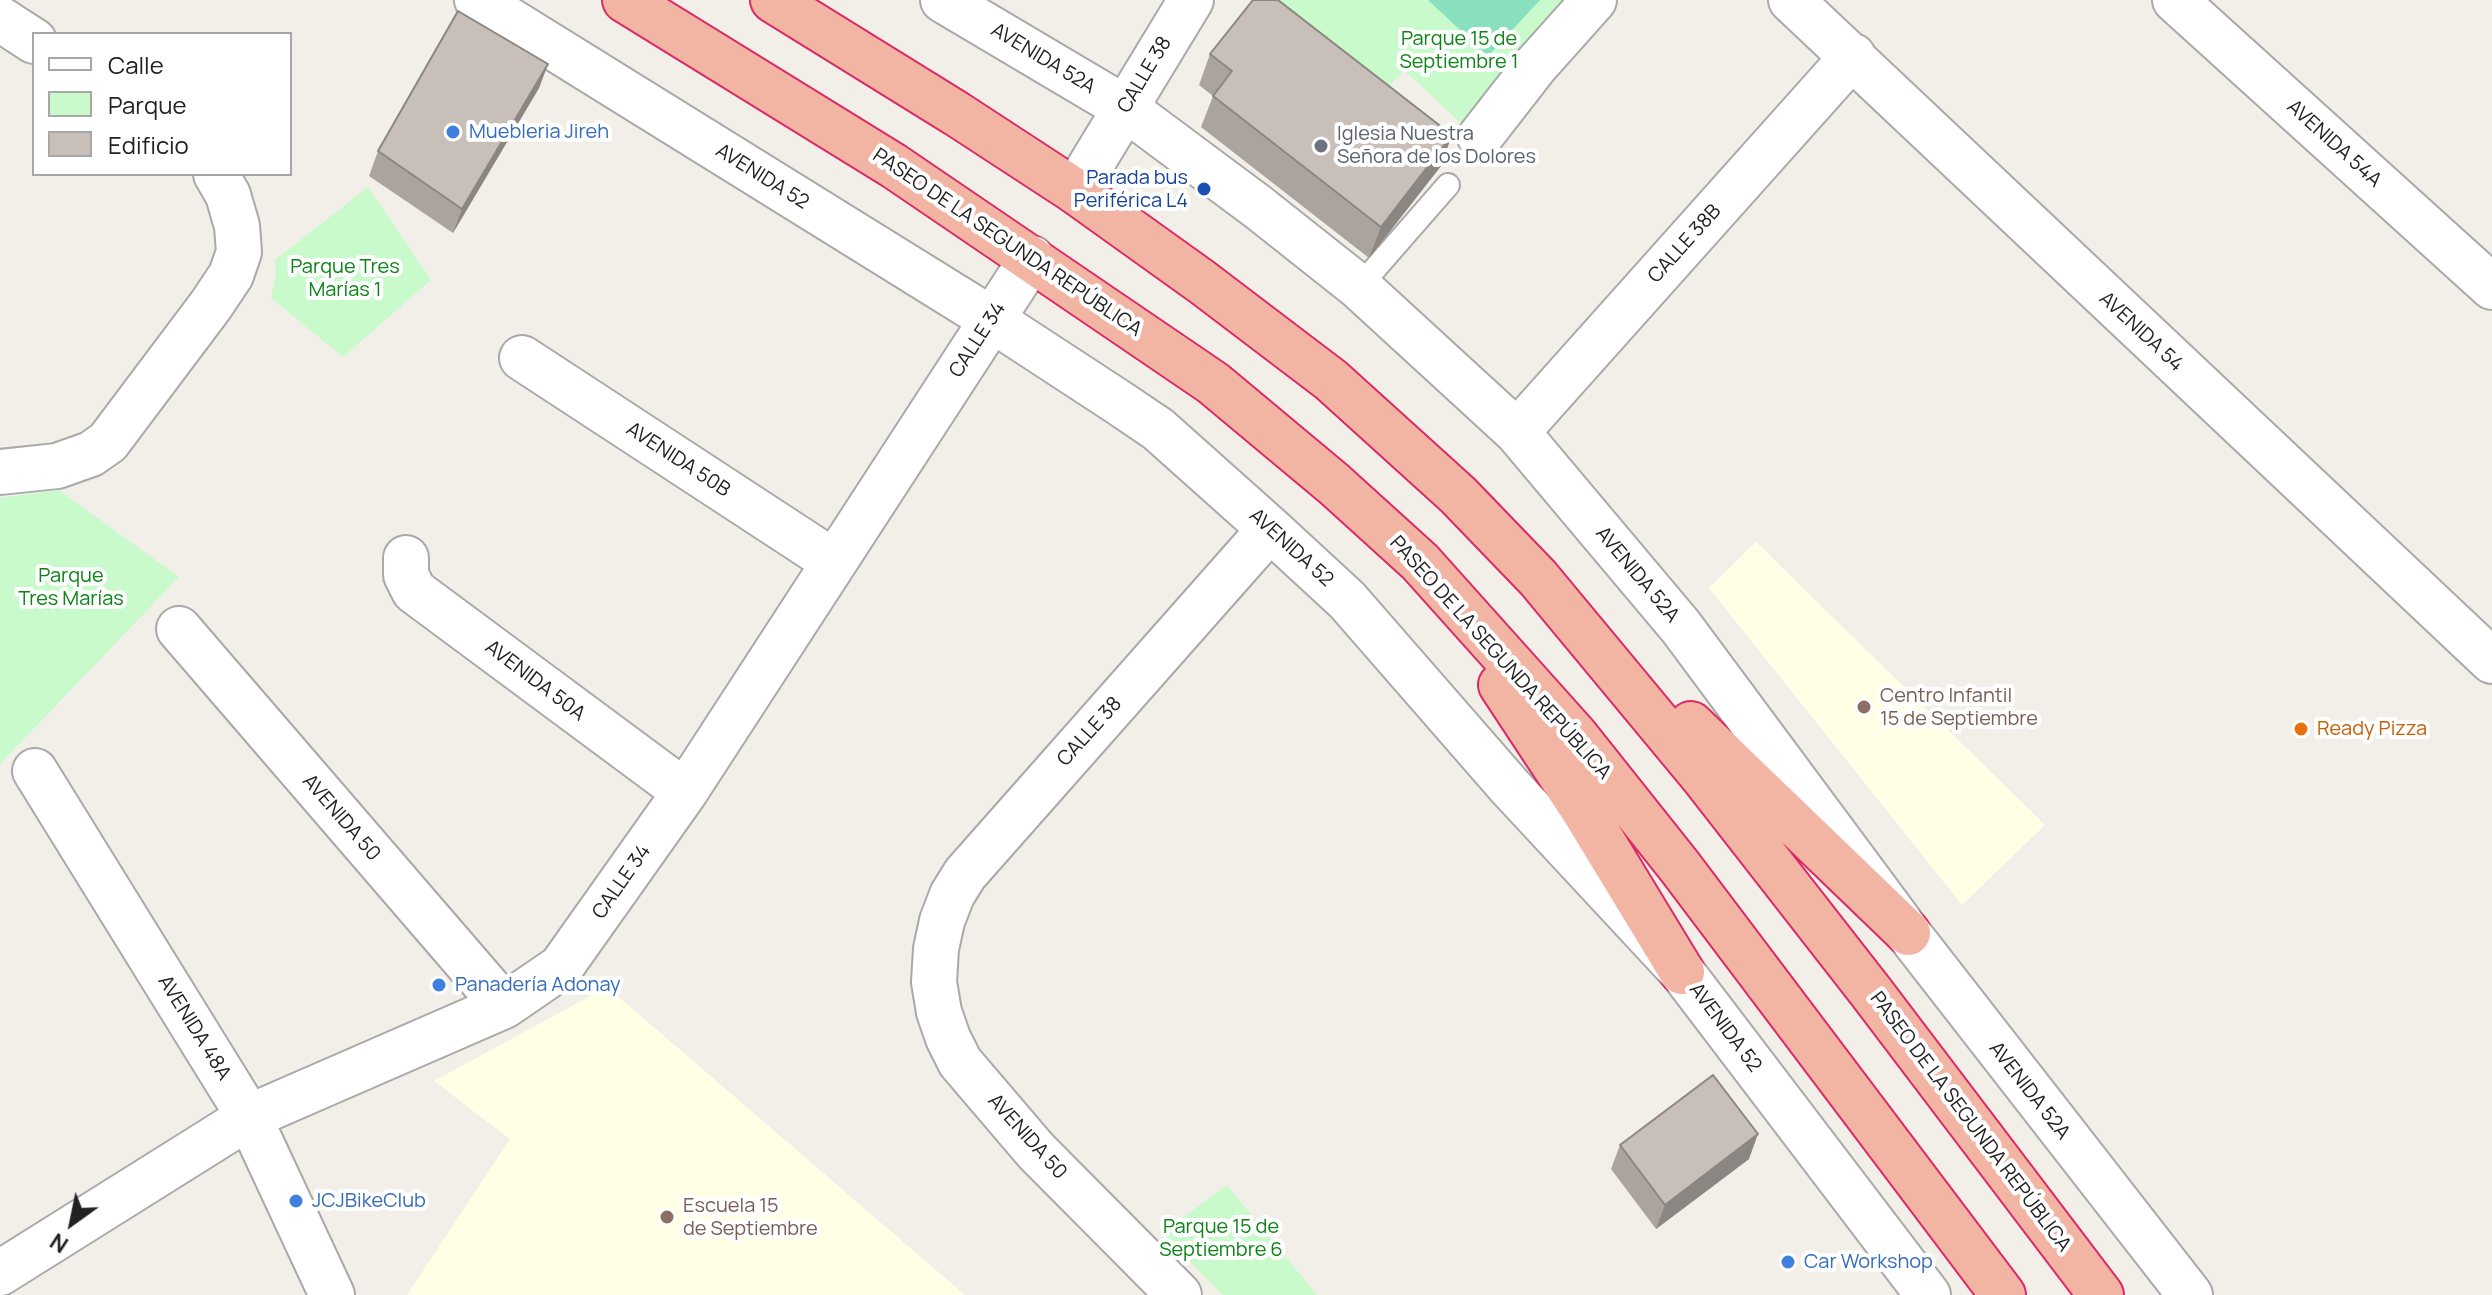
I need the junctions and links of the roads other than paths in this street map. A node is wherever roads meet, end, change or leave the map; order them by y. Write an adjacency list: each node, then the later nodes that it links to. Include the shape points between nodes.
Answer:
1 (477, 0): 20 (street, AVENIDA 52)
2 (625, 0): 17 (highway, PASEO DE LA SEGUNDA REPÚBLICA)
3 (773, 0): 16 (highway, PASEO DE LA SEGUNDA REPÚBLICA)
4 (943, 0): 12 (street, AVENIDA 52A)
5 (1191, 0): 12 (street, CALLE 38)
6 (1594, 0): 13 (street)
7 (1791, 0): 11 (street, AVENIDA 54)
8 (2175, 0): 19 (street, AVENIDA 54A)
9 (0, 19): 10 (street)
10 (32, 40)
11 (1853, 56): 22 (street, CALLE 38B); 30 (street, AVENIDA 54)
12 (1125, 108): 16 (street, CALLE 38); 18 (street, AVENIDA 52A)
13 (1480, 137)
14 (217, 176): 23 (street, via 237,226 239,252 231,275 108,442 57,466)
15 (1448, 185): 18 (lane)
16 (1075, 191): 28 (highway, PASEO DE LA SEGUNDA REPÚBLICA, via 1331,380 1458,495)
17 (1032, 258): 20 (street, CALLE 34); 27 (highway, PASEO DE LA SEGUNDA REPÚBLICA, via 1213,383)
18 (1359, 287): 22 (street, AVENIDA 52A)
19 (2492, 287)
20 (991, 319): 24 (street, AVENIDA 52, via 1158,429); 26 (street, CALLE 34)
21 (522, 358): 26 (street, AVENIDA 50B)
22 (1517, 432): 33 (street, AVENIDA 52A, via 1681,627)
23 (5, 472)
24 (1270, 529): 34 (street, CALLE 38, via 965,874 952,895); 35 (street, AVENIDA 52, via 1347,600 1510,787)
25 (406, 558): 32 (street, AVENIDA 50A, via 406,575 414,591)
26 (834, 562): 32 (street, CALLE 34)
27 (1420, 562): 35 (highway, via 1586,814); 44 (highway, PASEO DE LA SEGUNDA REPÚBLICA, via 1604,771)
28 (1538, 578): 33 (highway); 45 (highway, PASEO DE LA SEGUNDA REPÚBLICA, via 1704,778)
29 (179, 629): 36 (street, AVENIDA 50)
30 (2492, 661)
31 (35, 771): 37 (street, AVENIDA 48A)
32 (685, 792): 36 (street, CALLE 34, via 569,959)
33 (1908, 933): 46 (street, AVENIDA 52A)
34 (936, 949): 42 (street, AVENIDA 50, via 939,1012 960,1062 1036,1151)
35 (1682, 972): 43 (street, AVENIDA 52)
36 (504, 1006): 37 (street, CALLE 34)
37 (249, 1117): 38 (street, CALLE 34); 41 (street, AVENIDA 48A)
38 (0, 1273)
39 (0, 1280): 40 (street)
40 (9, 1295)
41 (332, 1295)
42 (1179, 1295)
43 (1928, 1295)
44 (2003, 1295)
45 (2101, 1295)
46 (2190, 1295)

